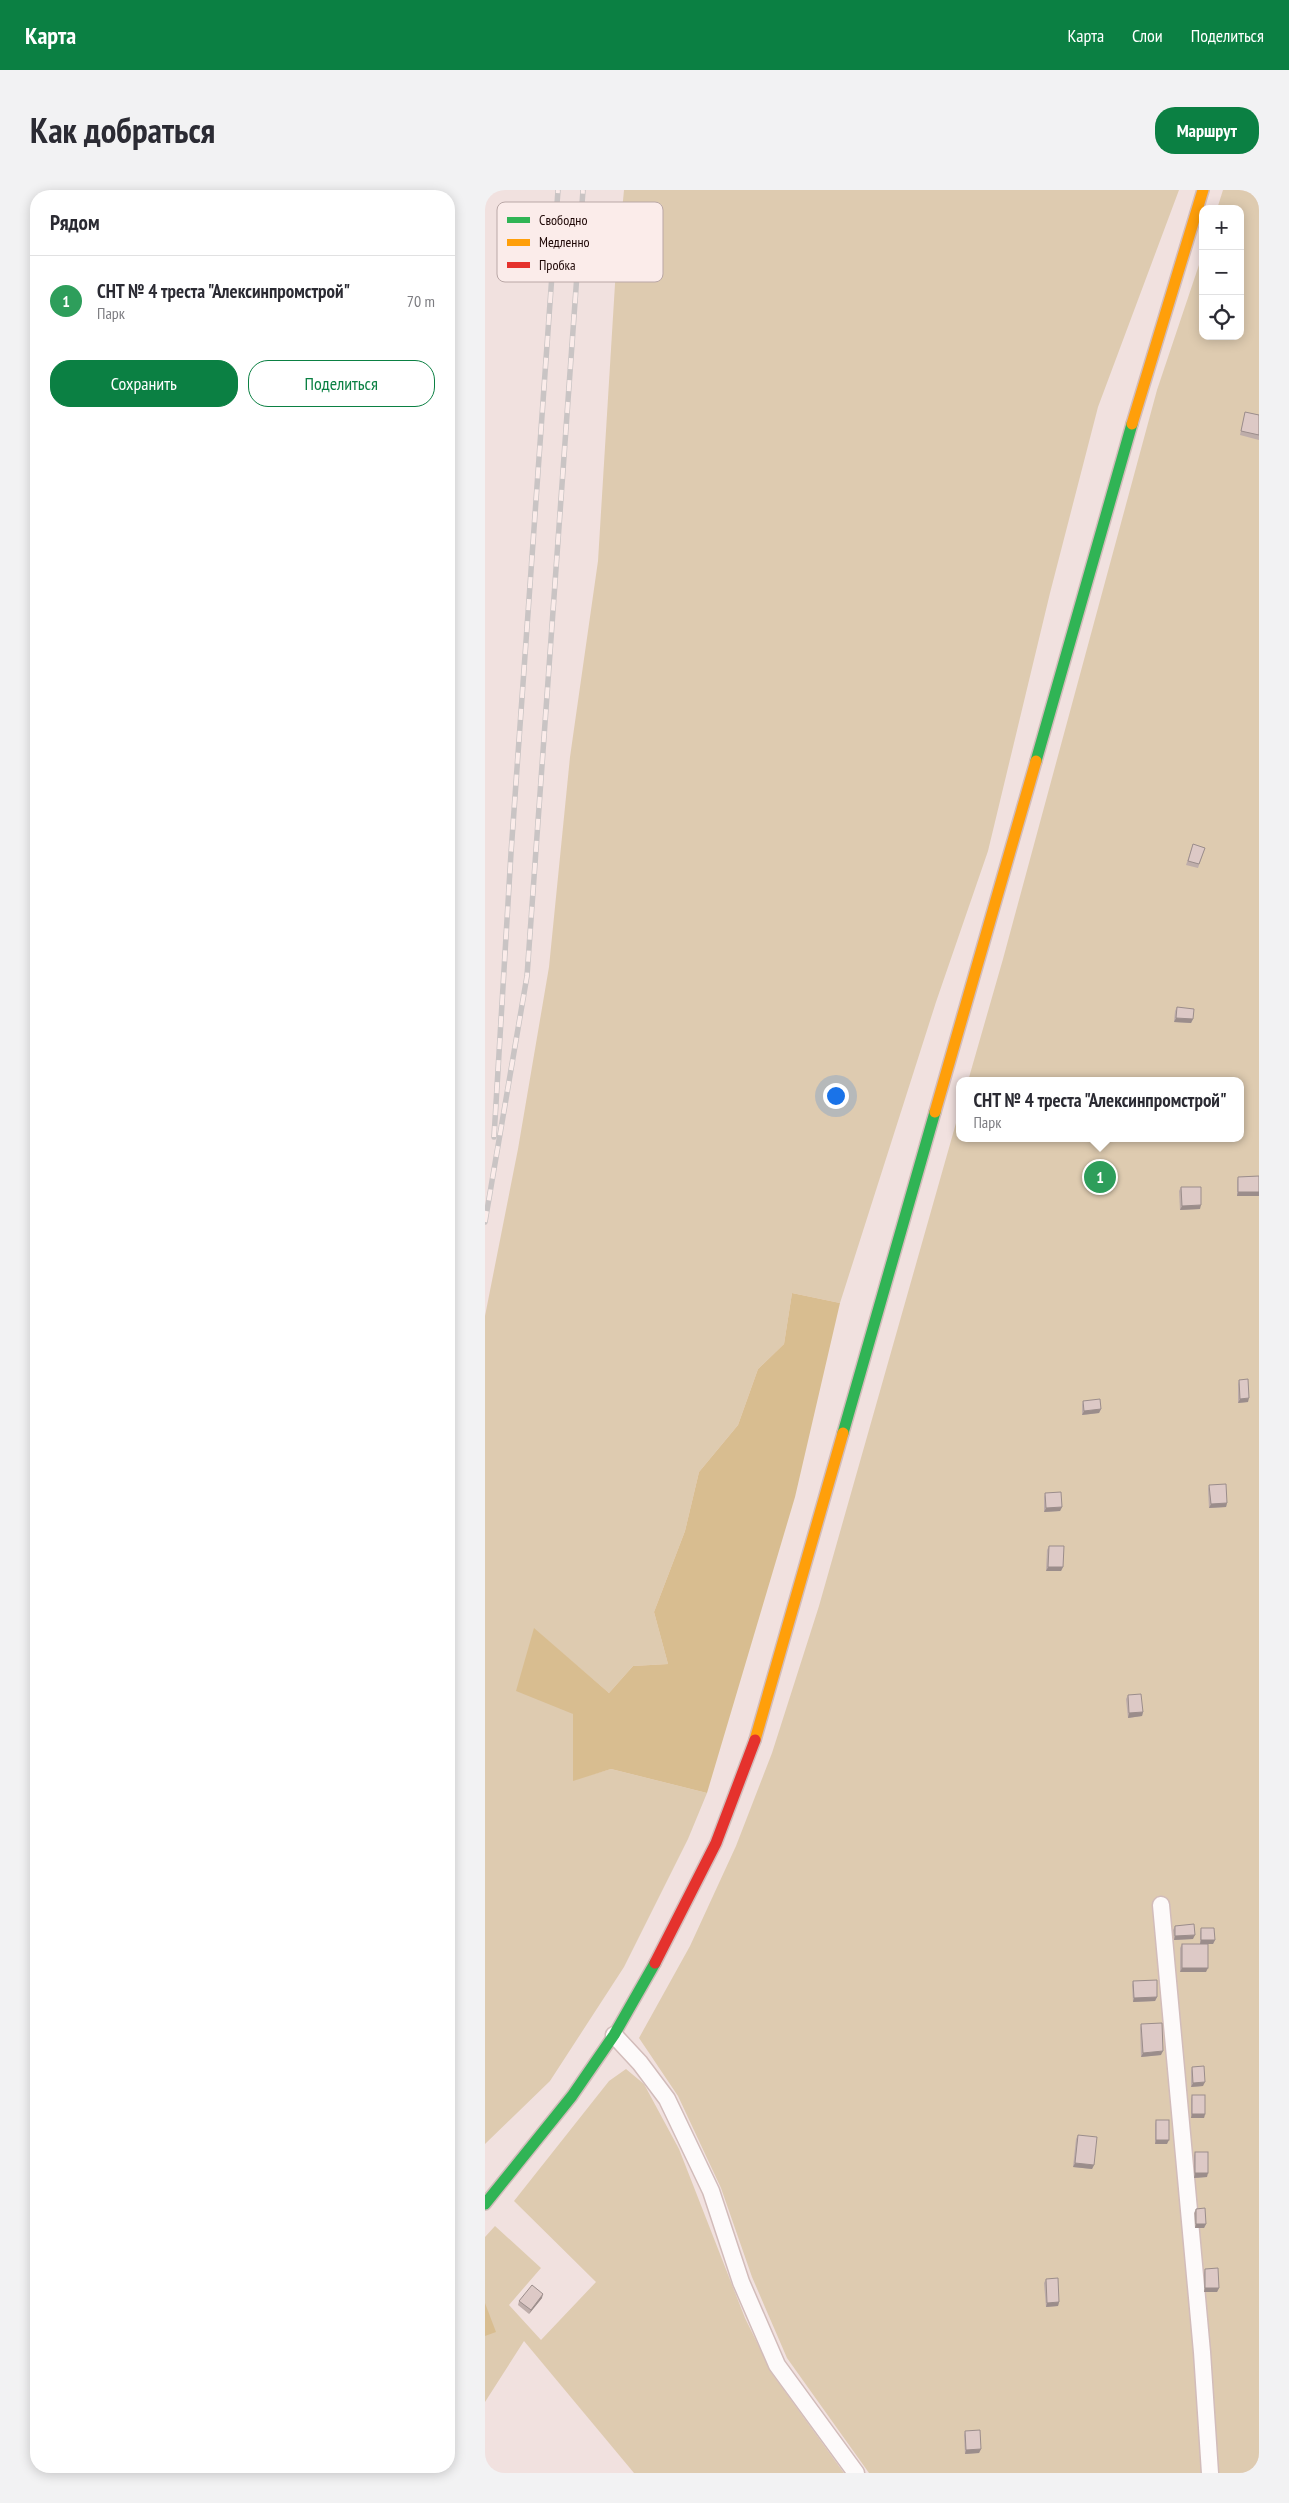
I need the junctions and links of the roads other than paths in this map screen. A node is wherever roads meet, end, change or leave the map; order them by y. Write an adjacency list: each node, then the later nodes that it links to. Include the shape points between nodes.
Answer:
1 (1203, 190): 3 (main road, via 1153,351 752,1750 716,1843 675,1927)
2 (1161, 1905): 6 (lane, via 1202,2352)
3 (613, 2035): 4 (main road, via 572,2096); 5 (lane, via 640,2063 667,2099 711,2191 741,2282 777,2365)
4 (485, 2204)
5 (856, 2473)
6 (1209, 2473)

